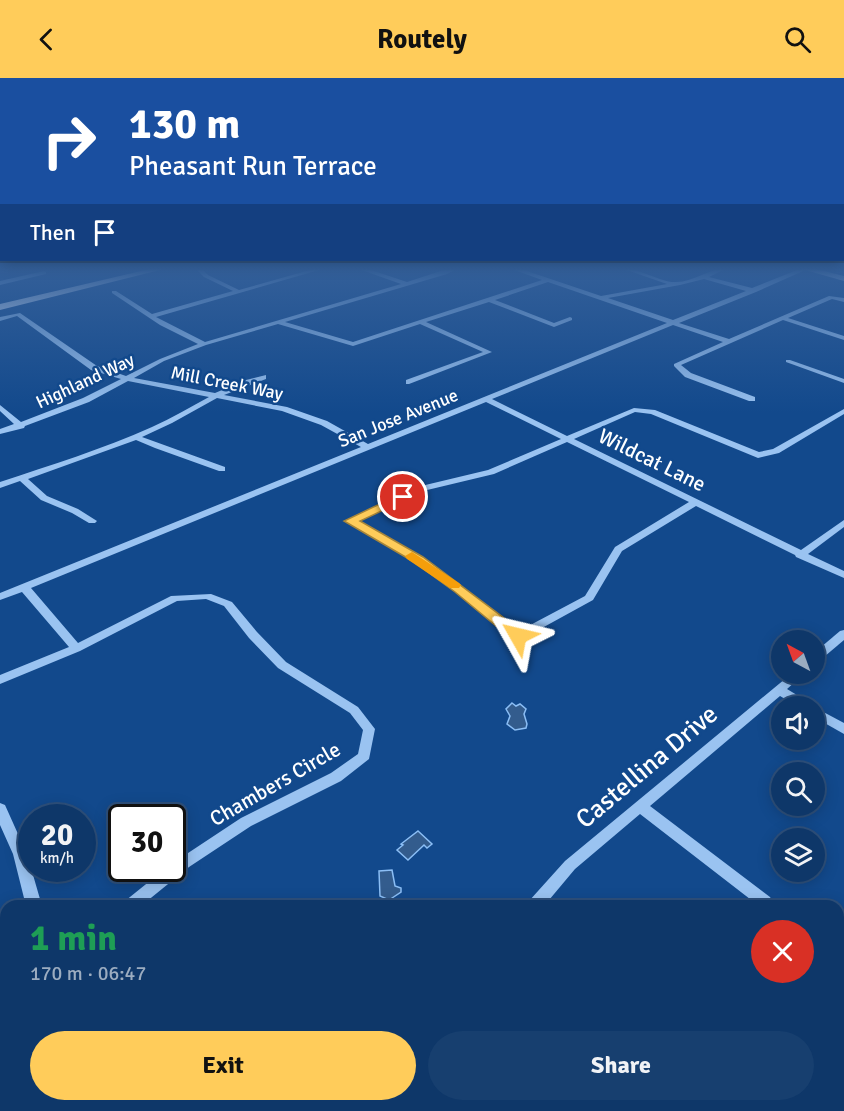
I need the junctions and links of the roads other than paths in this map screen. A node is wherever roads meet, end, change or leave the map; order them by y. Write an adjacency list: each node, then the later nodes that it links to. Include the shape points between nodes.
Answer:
1 (21, 316): 19 (street, Mill Creek Way, via 94,368)
2 (153, 316): 16 (street)
3 (298, 316): 11 (street, Highland Way)
4 (438, 316): 12 (street)
5 (531, 316): 10 (street, via 554,325)
6 (652, 316): 13 (street)
7 (693, 316): 13 (street, San Jose Avenue)
8 (786, 316): 9 (street)
9 (782, 318): 14 (street); 15 (street)
10 (570, 319)
11 (278, 322): 12 (street, via 353,344); 16 (street, Highland Way)
12 (420, 322): 21 (street, via 489,352)
13 (674, 324): 15 (street); 24 (street, San Jose Avenue)
14 (844, 338)
15 (730, 342): 23 (street, via 676,365 688,375)
16 (204, 344): 19 (street, Highland Way)
17 (788, 361): 20 (street)
18 (263, 377): 22 (street, via 239,383)
19 (129, 378): 22 (street, Mill Creek Way); 27 (street, Highland Way)
20 (844, 381)
21 (409, 382)
22 (216, 397): 29 (street); 31 (street, Mill Creek Way, via 284,409 324,423)
23 (752, 399)
24 (488, 400): 30 (street, Wildcat Lane); 31 (street, San Jose Avenue)
25 (0, 407): 27 (street)
26 (844, 411): 30 (street, via 776,451 758,455 652,412 634,410)
27 (21, 426): 28 (street, Highland Way)
28 (0, 432)
29 (136, 437): 32 (street, via 162,450); 33 (street)
30 (567, 438): 35 (street, Wildcat Lane); 35 (street, via 491,472 420,489 350,521 418,560 518,636 590,598 618,549)
31 (369, 448): 40 (street, San Jose Avenue)
32 (222, 469)
33 (22, 478): 34 (street); 36 (street, via 44,498)
34 (0, 485)
35 (696, 502): 38 (street, Wildcat Lane)
36 (92, 521)
37 (844, 523): 38 (street)
38 (800, 555): 39 (street, Wildcat Lane)
39 (844, 575)
40 (24, 587): 41 (street, San Jose Avenue); 43 (street)
41 (0, 597)
42 (844, 634): 44 (street)
43 (76, 648): 45 (street, Chambers Circle); 54 (street, Chambers Circle, via 175,598 207,596 228,604 282,665 354,710 369,729 364,756 336,777 246,822)
44 (825, 650)
45 (0, 680)
46 (786, 684): 47 (street, Castellina Drive)
47 (779, 690): 48 (street); 51 (street, Castellina Drive)
48 (789, 696)
49 (825, 718): 50 (street)
50 (844, 729)
51 (640, 806): 55 (street, Castellina Drive, via 570,865); 56 (street)
52 (0, 809): 53 (street, via 20,854)
53 (32, 900)
54 (138, 900)
55 (539, 900)
56 (762, 900)

